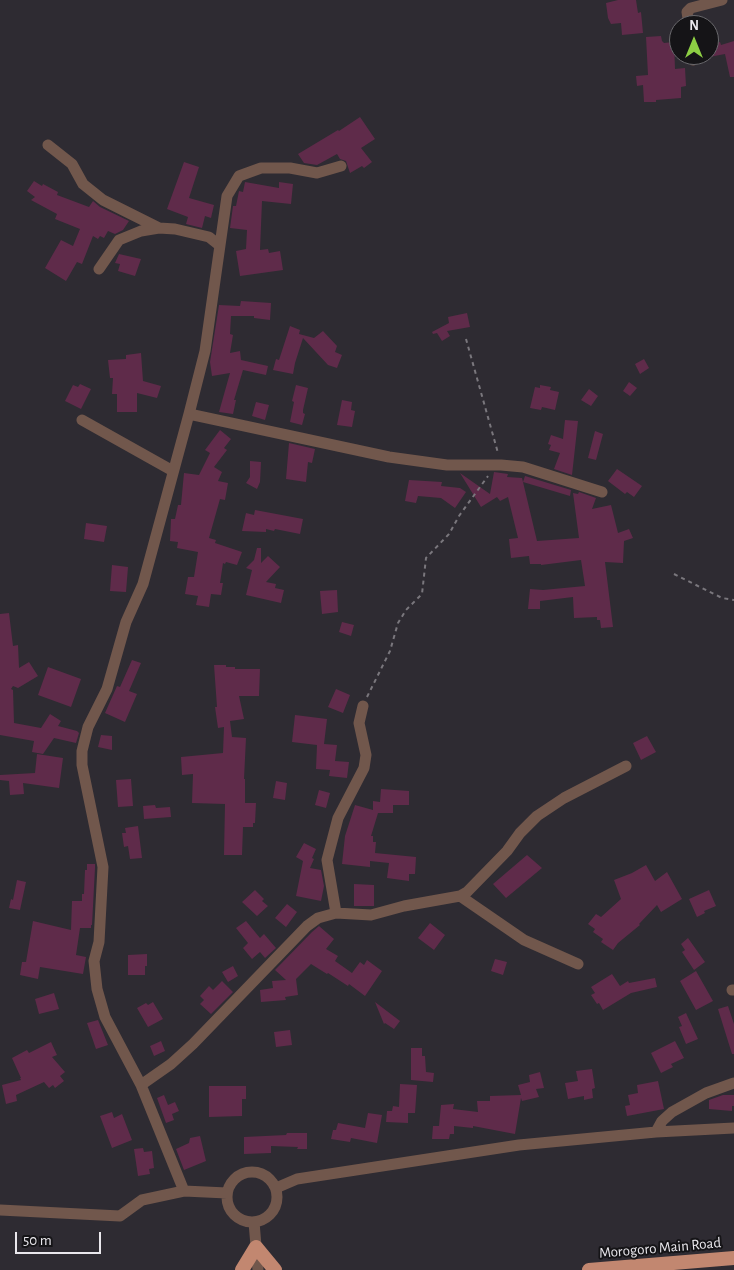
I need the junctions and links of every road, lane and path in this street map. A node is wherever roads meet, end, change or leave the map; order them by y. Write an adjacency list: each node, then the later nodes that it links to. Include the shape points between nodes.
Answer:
1 (722, 0): 2 (street, via 691,8)
2 (687, 15)
3 (48, 145): 5 (street, via 72,164 83,184 104,200)
4 (341, 166): 6 (street, via 317,173 290,168 261,168 239,176 227,196)
5 (159, 228): 6 (street, via 209,237); 7 (street, via 119,240)
6 (220, 246): 9 (street, via 204,351)
7 (100, 269)
8 (466, 339): 11 (path)
9 (189, 414): 11 (street, via 389,457 447,466); 12 (street)
10 (82, 420): 12 (street)
11 (498, 465): 13 (street, via 524,467); 16 (path, via 449,534 426,558 422,594 398,623 390,651)
12 (173, 471): 22 (street, via 143,584 126,622 106,689 88,727 82,752 103,867 94,961 97,989 105,1017)
13 (602, 492)
14 (674, 574): 15 (path, via 722,598)
15 (734, 600)
16 (363, 706): 19 (street, via 359,723 366,754 364,768 338,818 327,860)
17 (626, 766): 18 (street, via 537,816 468,892)
18 (460, 896): 19 (street, via 404,906 371,916); 20 (street, via 524,940)
19 (336, 913): 22 (street, via 318,918 307,926 193,1044)
20 (578, 964)
21 (734, 1083): 24 (street, via 706,1093 672,1112)
22 (141, 1085): 26 (street)
23 (734, 1128): 24 (street)
24 (656, 1132): 25 (street, via 520,1145 297,1179)
25 (276, 1188): 27 (street, via 262,1174 250,1172 237,1176); 29 (street, via 277,1201 272,1213)
26 (184, 1190): 27 (street); 28 (street, via 142,1200 120,1216)
27 (227, 1193): 29 (street, via 228,1206 236,1216)
28 (0, 1210)
29 (254, 1222): 30 (street)
30 (256, 1247): 32 (highway); 33 (street); 34 (highway)
31 (734, 1258): 35 (highway, Morogoro Main Road)
32 (242, 1270)
33 (258, 1270)
34 (275, 1270)
35 (589, 1270)

